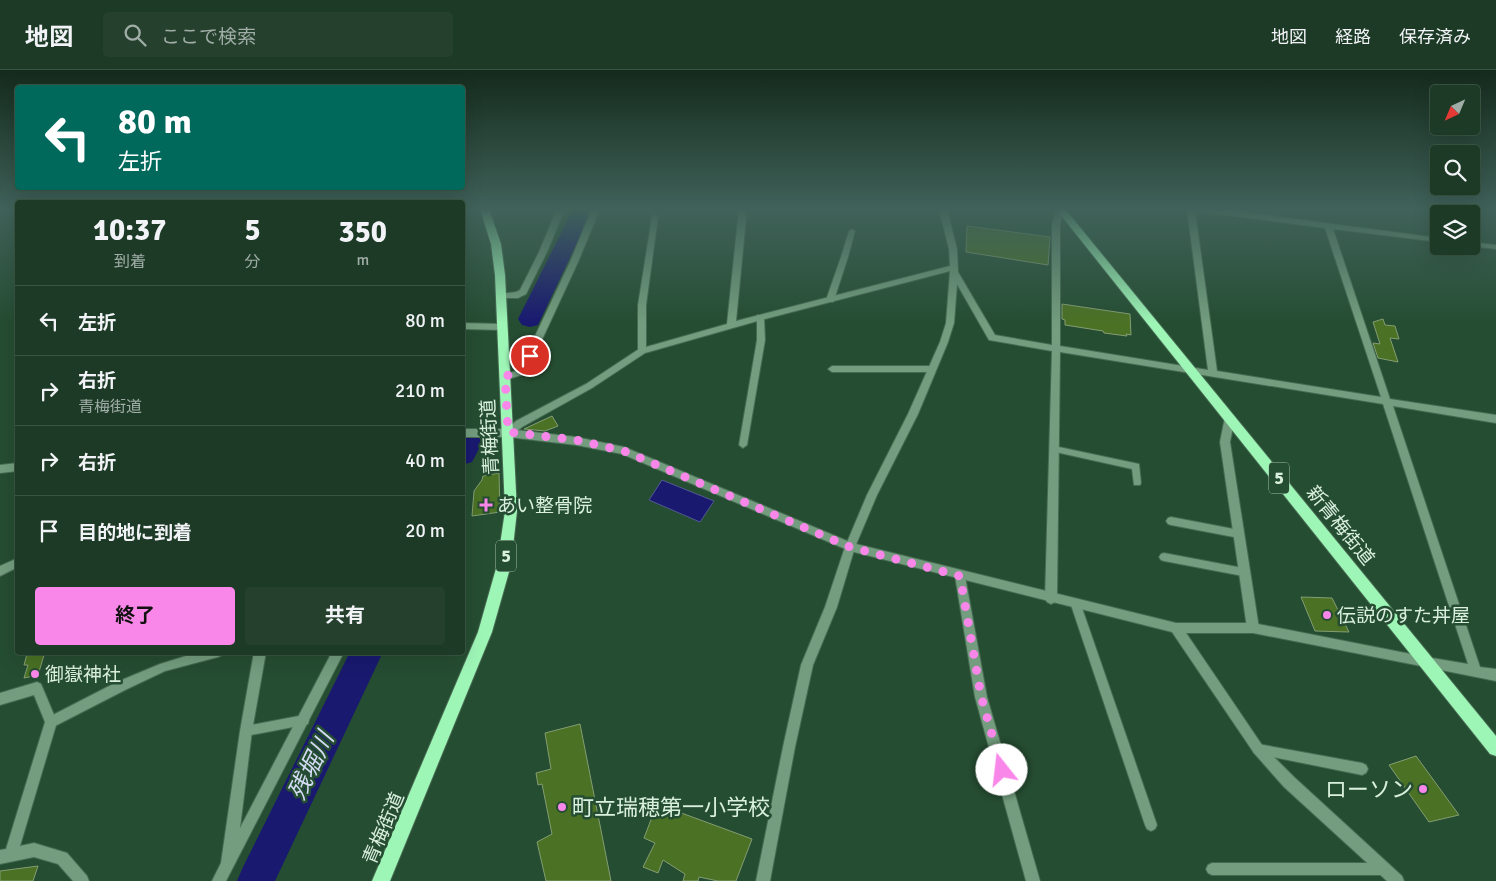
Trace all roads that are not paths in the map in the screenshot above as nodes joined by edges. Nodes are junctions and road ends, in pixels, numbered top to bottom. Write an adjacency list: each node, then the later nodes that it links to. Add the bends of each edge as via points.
1 (495, 247): 13 (main road, 青梅街道 / 5)
2 (545, 247): 13 (street, via 523,292)
3 (580, 247): 25 (street, via 522,372)
4 (651, 247): 20 (lane, via 642,305)
5 (739, 247): 16 (street)
6 (848, 247): 14 (lane)
7 (952, 247): 12 (street)
8 (1056, 247): 19 (street)
9 (1090, 247): 23 (main road, 新青梅街道 / 5)
10 (1196, 247): 24 (street)
11 (1336, 247): 26 (street)
12 (954, 269): 14 (street); 19 (street, via 992,338); 22 (street, via 950,323)
13 (501, 296): 18 (main road, 青梅街道 / 5)
14 (830, 300): 15 (street)
15 (760, 317): 16 (street); 31 (lane, via 761,340)
16 (731, 325): 20 (street)
17 (465, 326): 18 (street)
18 (502, 326): 25 (main road, 青梅街道 / 5)
19 (1056, 348): 23 (street); 32 (street)
20 (642, 351): 29 (street, via 589,386)
21 (832, 369): 22 (lane)
22 (932, 369): 38 (street)
23 (1191, 369): 24 (street); 27 (main road, 新青梅街道 / 5)
24 (1213, 373): 26 (street)
25 (505, 376): 29 (main road, 青梅街道 / 5)
26 (1387, 402): 28 (street); 52 (street)
27 (1230, 417): 37 (street, via 1225,442); 51 (main road, 新青梅街道 / 5)
28 (1496, 419)
29 (508, 432): 30 (street); 38 (street, via 593,444 638,456); 68 (main road, 青梅街道 / 5, via 510,525 497,594 477,654)
30 (465, 433)
31 (743, 445)
32 (1054, 450): 35 (lane, via 1136,466); 44 (street)
33 (15, 467): 34 (street)
34 (0, 469)
35 (1136, 483)
36 (1171, 521): 37 (lane)
37 (1238, 534): 42 (street)
38 (850, 547): 43 (street); 69 (street, via 807,666)
39 (1164, 557): 42 (lane)
40 (15, 564): 41 (street)
41 (0, 571)
42 (1243, 572): 47 (street)
43 (960, 576): 44 (street); 70 (street, via 981,696)
44 (1051, 598): 45 (street)
45 (1076, 605): 46 (street); 61 (lane)
46 (1176, 628): 47 (street); 59 (street)
47 (1253, 628): 51 (street)
48 (207, 655): 56 (lane, via 164,667)
49 (259, 655): 57 (street)
50 (336, 655): 55 (street)
51 (1426, 662): 52 (street); 58 (main road, 新青梅街道 / 5)
52 (1476, 671): 53 (street)
53 (1496, 675)
54 (0, 699): 56 (street, via 37,688)
55 (304, 720): 57 (lane); 63 (street)
56 (51, 722): 62 (street)
57 (246, 732): 63 (street)
58 (1496, 748)
59 (1258, 749): 60 (lane); 65 (street, via 1289,782)
60 (1362, 769)
61 (1151, 825)
62 (6, 855): 66 (street, via 34,850 62,858)
63 (228, 864): 67 (street)
64 (1212, 869): 65 (lane)
65 (1385, 869): 71 (street)
66 (82, 881)
67 (219, 881)
68 (381, 881)
69 (763, 881)
70 (1033, 881)
71 (1397, 881)

